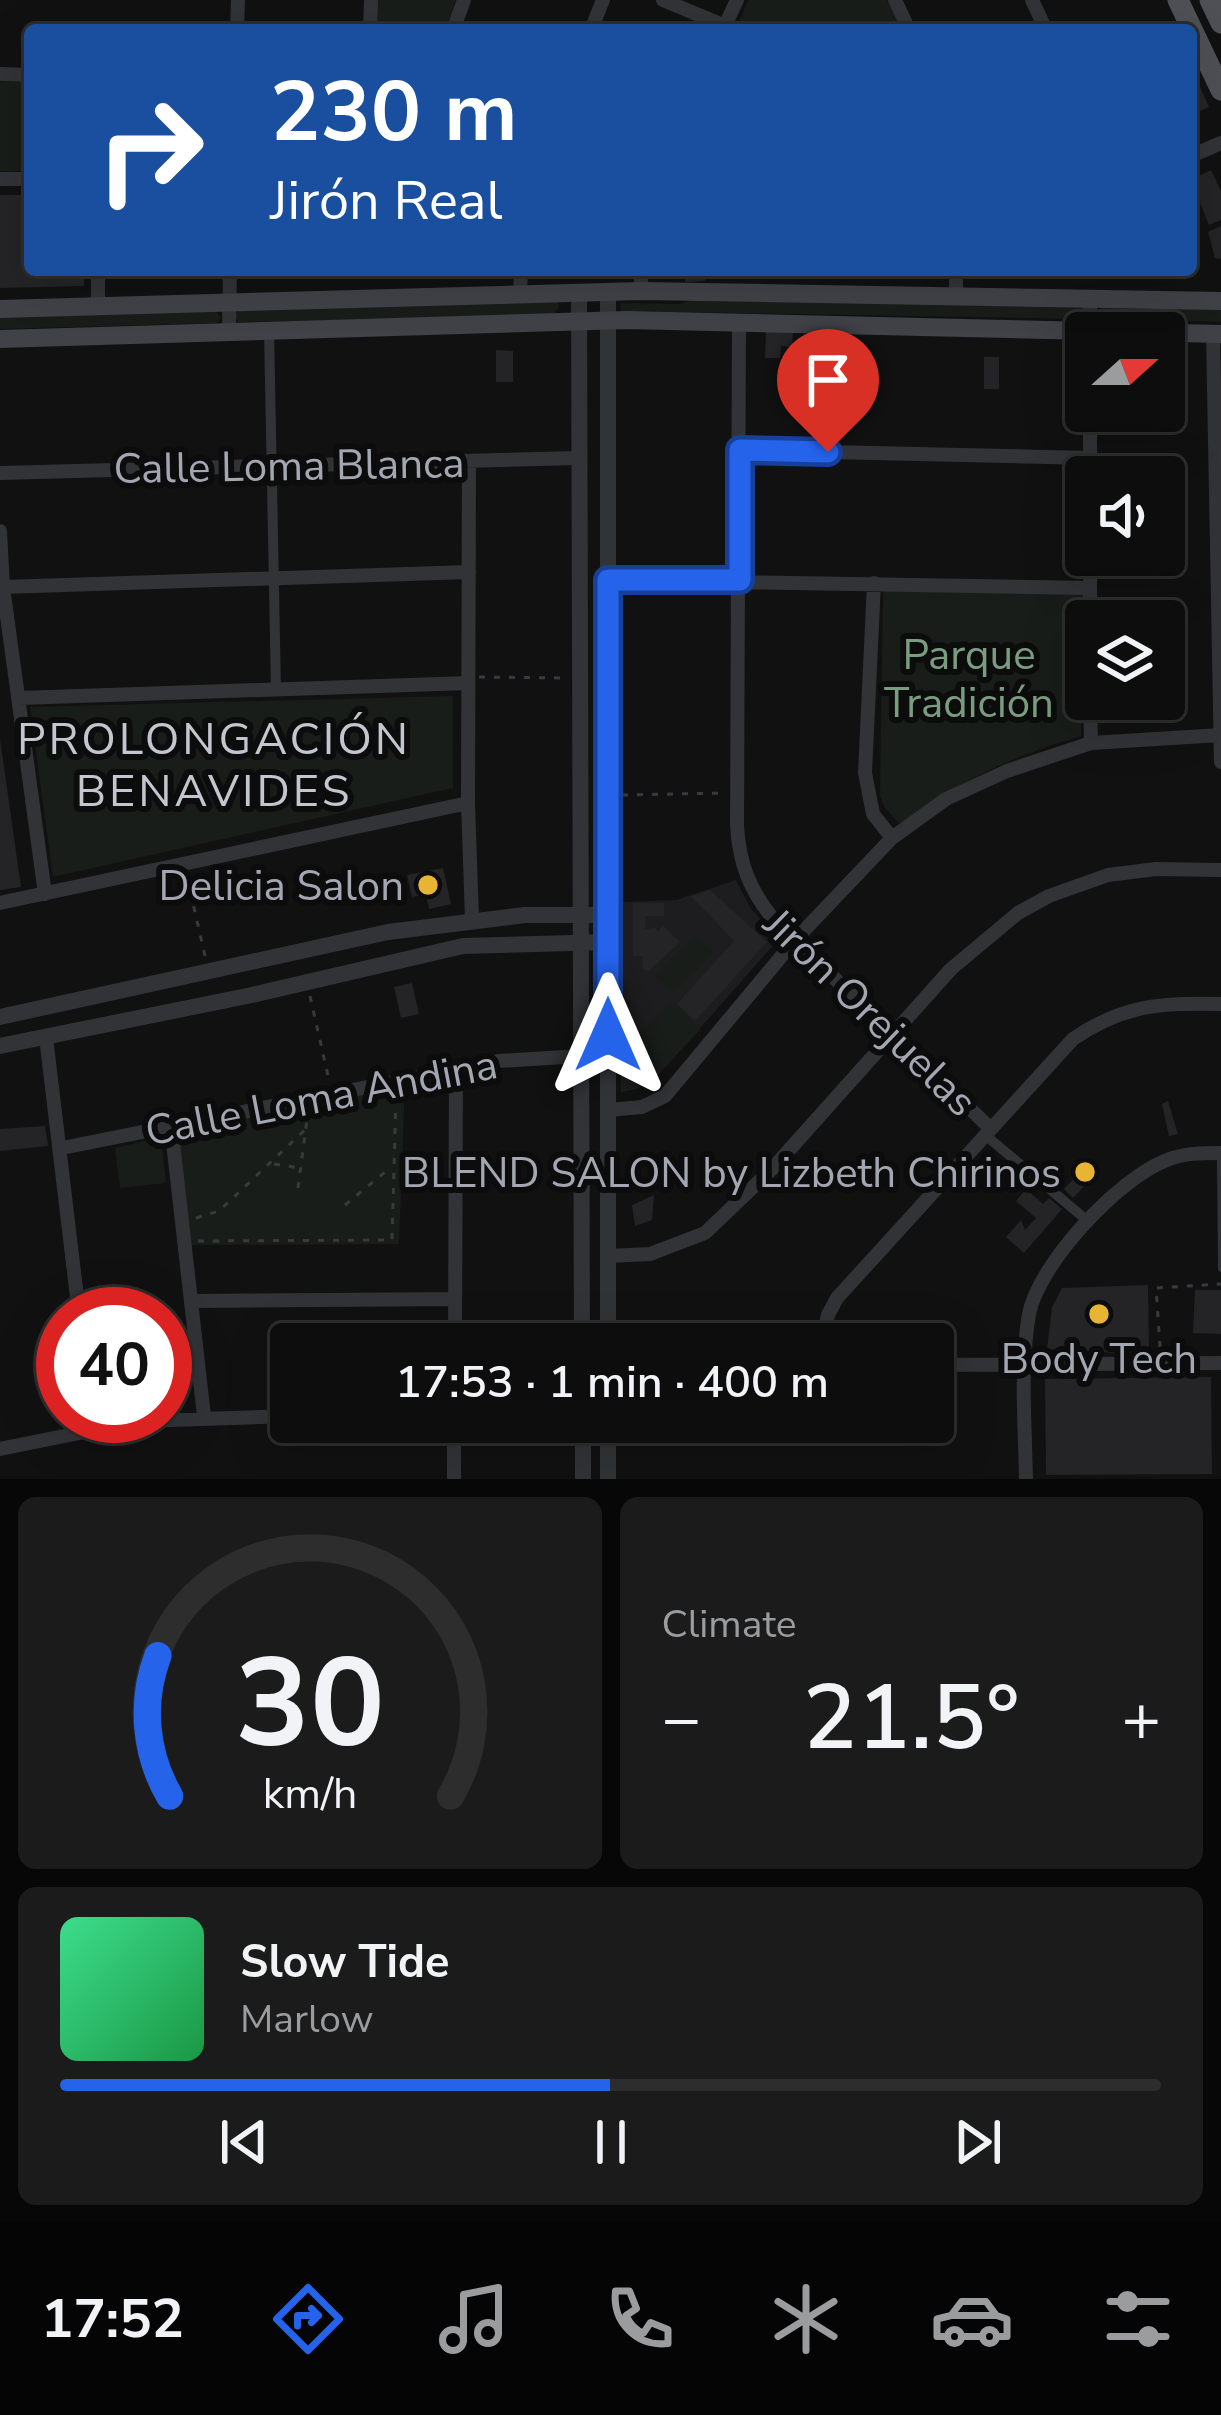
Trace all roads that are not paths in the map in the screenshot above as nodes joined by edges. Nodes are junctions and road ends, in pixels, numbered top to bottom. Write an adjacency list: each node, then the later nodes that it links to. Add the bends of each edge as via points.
1 (663, 0): 4 (street)
2 (1210, 0): 3 (main road)
3 (1221, 23)
4 (715, 24)
5 (1197, 40): 6 (main road)
6 (1221, 90)
7 (98, 276): 19 (street)
8 (230, 276): 18 (street)
9 (521, 276): 14 (street)
10 (956, 276): 15 (street)
11 (641, 280): 12 (main road); 15 (main road)
12 (608, 292): 13 (main road); 22 (street)
13 (579, 293): 14 (main road); 23 (street)
14 (520, 294): 18 (main road)
15 (956, 294): 16 (main road)
16 (1090, 298): 17 (main road); 21 (street)
17 (1221, 301)
18 (229, 302): 19 (main road); 26 (street)
19 (98, 305): 20 (main road)
20 (0, 309)
21 (1090, 312)
22 (609, 320): 23 (main road); 24 (main road); 40 (street)
23 (579, 321): 25 (main road); 33 (street)
24 (739, 321): 27 (main road); 31 (street, Jirón Orejuelas)
25 (269, 330): 26 (main road); 35 (street)
26 (229, 331): 30 (main road)
27 (1065, 331)
28 (1185, 333): 29 (main road)
29 (1217, 334): 52 (street)
30 (0, 339)
31 (740, 450): 32 (street); 41 (street, Jirón Orejuelas)
32 (1065, 457)
33 (578, 458): 34 (street, Calle Loma Blanca); 60 (street)
34 (469, 460): 35 (street, Calle Loma Blanca); 38 (street)
35 (271, 466): 36 (street, Calle Loma Blanca); 42 (street)
36 (0, 473)
37 (0, 531): 44 (street)
38 (469, 572): 42 (street); 48 (street)
39 (1090, 576): 45 (street)
40 (608, 580): 41 (street); 61 (street)
41 (740, 580): 43 (street); 63 (street, Jirón Orejuelas, via 742,869)
42 (274, 581): 44 (street); 49 (street)
43 (874, 584): 45 (street); 56 (street, via 865,773 873,814)
44 (3, 587): 47 (street)
45 (1090, 588): 46 (street)
46 (1090, 600)
47 (3, 618): 50 (street)
48 (468, 680): 49 (street); 55 (street)
49 (276, 690): 50 (street)
50 (19, 698): 58 (street)
51 (1090, 720): 53 (street)
52 (1220, 735): 53 (street); 54 (street)
53 (1091, 743): 56 (street, via 961,791)
54 (1221, 762)
55 (468, 803): 58 (street); 62 (street)
56 (892, 838): 63 (street)
57 (1221, 870): 68 (street, via 1133,871 1049,896 983,938)
58 (45, 893): 59 (street)
59 (0, 902)
60 (580, 914): 61 (street); 62 (street); 64 (street)
61 (608, 915): 65 (street)
62 (472, 920): 67 (street)
63 (795, 940): 68 (street, Jirón Orejuelas); 73 (street, via 665,1096)
64 (580, 941): 65 (street); 69 (street, via 463,946); 71 (street)
65 (608, 942): 73 (street)
66 (1221, 1004): 75 (street, via 1113,1014 1073,1039)
67 (0, 1017)
68 (893, 1035): 75 (street, Jirón Orejuelas); 79 (street, via 705,1233 650,1254)
69 (46, 1037): 70 (street); 76 (street)
70 (0, 1046)
71 (581, 1056): 72 (street, Calle Loma Andina); 87 (street)
72 (456, 1069): 74 (street, Calle Loma Andina); 83 (street)
73 (608, 1110): 79 (street)
74 (171, 1125): 76 (street, Calle Loma Andina); 82 (street)
75 (987, 1131): 78 (street); 89 (street, via 837,1298)
76 (62, 1148): 81 (street)
77 (1220, 1153): 78 (street, via 1168,1159 1145,1171); 80 (lane)
78 (1089, 1222): 92 (street, via 1036,1287)
79 (609, 1256): 88 (street)
80 (1221, 1269)
81 (76, 1287)
82 (189, 1287)
83 (455, 1298): 84 (street); 86 (street)
84 (192, 1301)
85 (192, 1310): 93 (street)
86 (455, 1323)
87 (582, 1323)
88 (608, 1323)
89 (826, 1323)
90 (1221, 1363): 92 (street)
91 (954, 1365): 92 (street)
92 (1025, 1365): 104 (street)
93 (204, 1416): 94 (street); 95 (street)
94 (270, 1416)
95 (192, 1417)
96 (36, 1439): 100 (street)
97 (454, 1443): 101 (street)
98 (583, 1443): 102 (street)
99 (608, 1443): 103 (street)
100 (0, 1449)
101 (454, 1479)
102 (583, 1479)
103 (608, 1479)
104 (1025, 1479)

